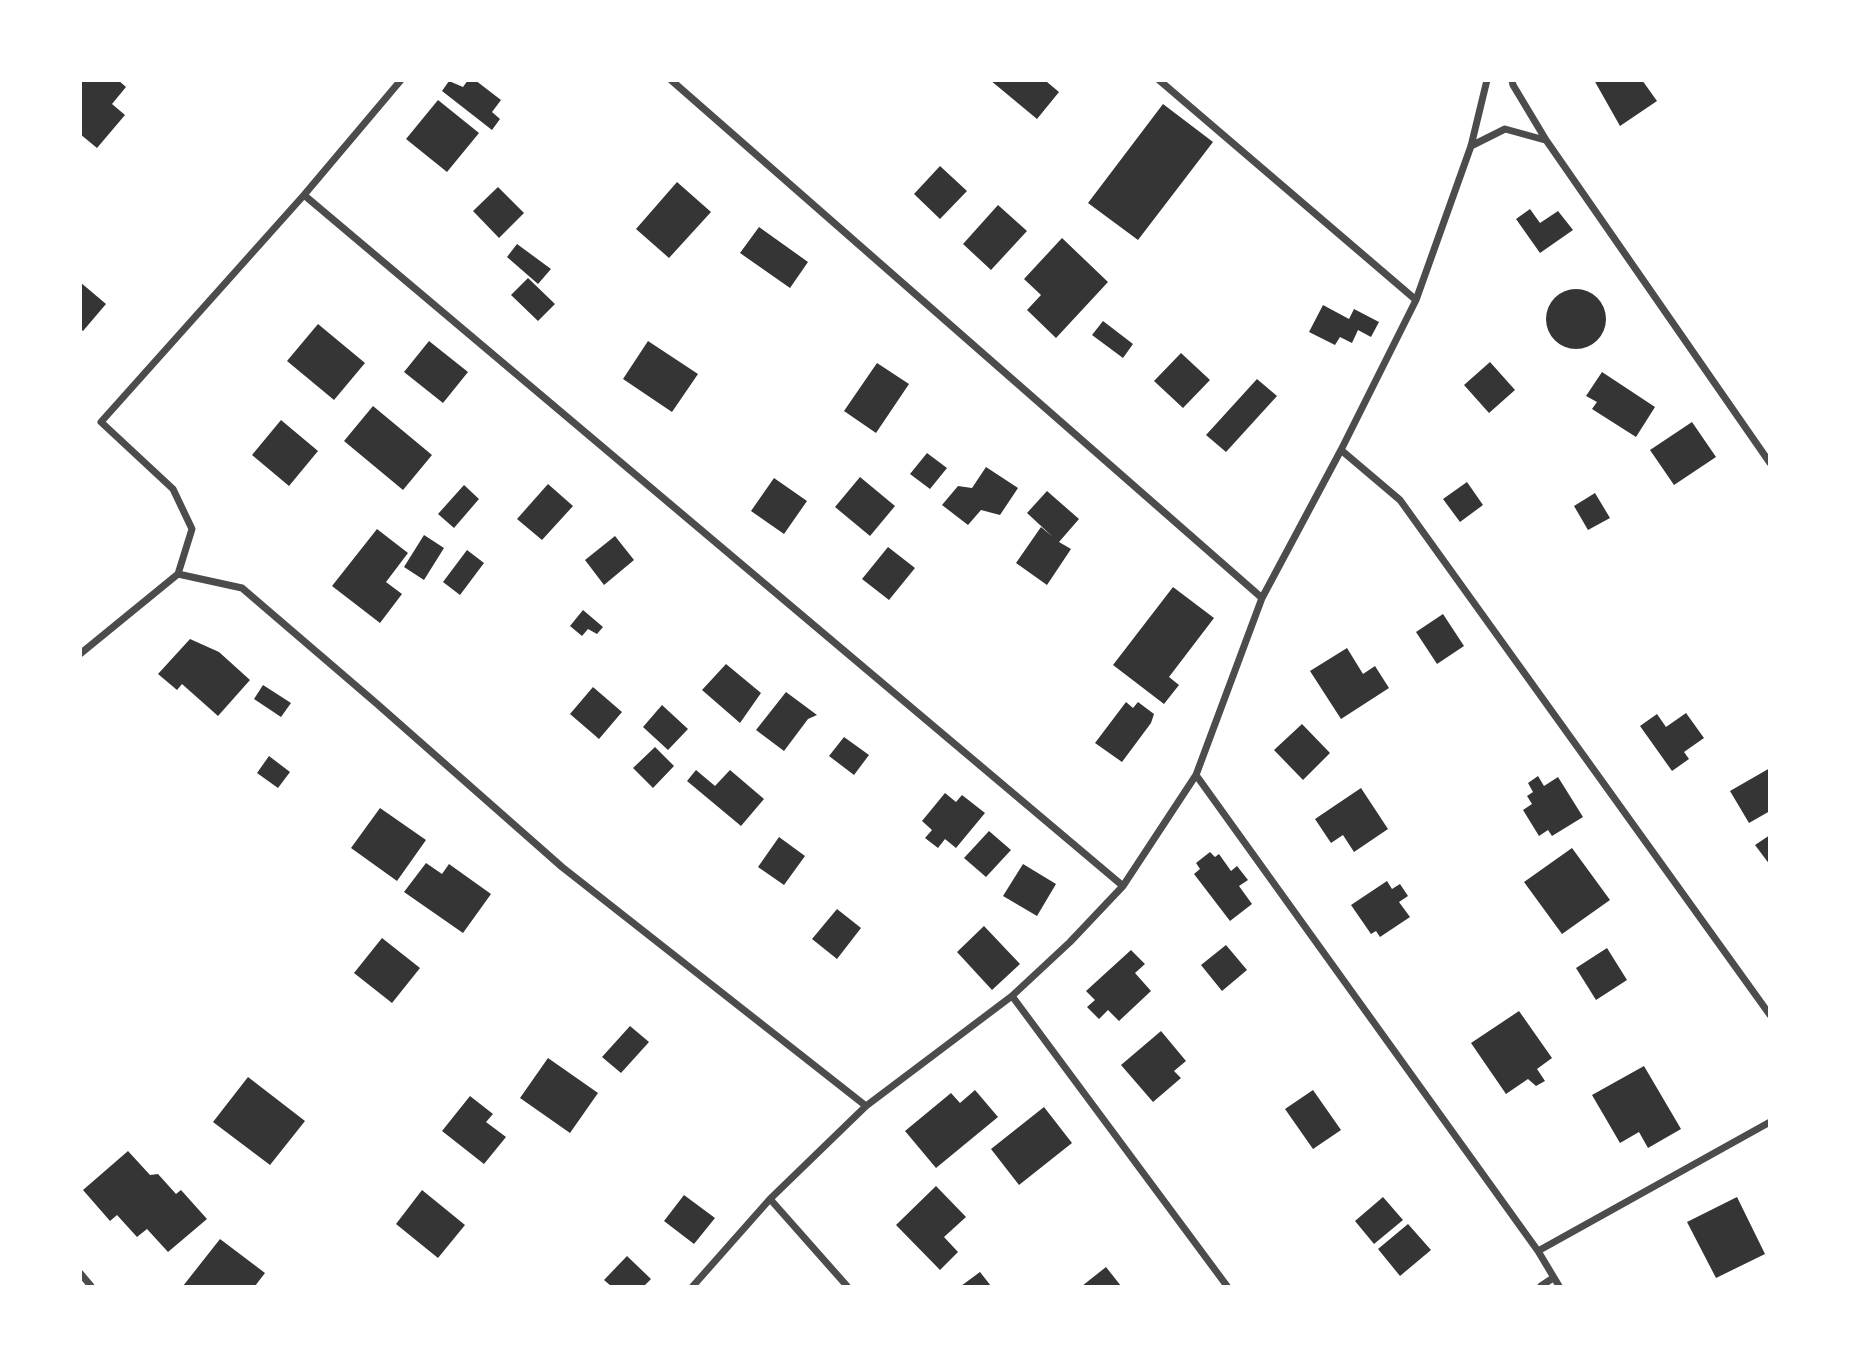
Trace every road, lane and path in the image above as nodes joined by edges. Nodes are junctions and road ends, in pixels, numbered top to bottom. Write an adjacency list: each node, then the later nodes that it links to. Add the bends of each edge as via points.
1 (401, 80): 8 (street)
2 (671, 80): 13 (street)
3 (1159, 80): 9 (street)
4 (1487, 80): 7 (street)
5 (1512, 80): 6 (street)
6 (1546, 140): 7 (street, via 1505,129); 11 (street)
7 (1471, 146): 9 (street)
8 (304, 195): 12 (street, via 101,422 173,489 192,529); 16 (street)
9 (1416, 300): 10 (street)
10 (1341, 450): 13 (street); 18 (street, via 1400,500)
11 (1769, 463)
12 (178, 574): 14 (street); 19 (street, via 242,588 562,867)
13 (1262, 598): 15 (street)
14 (80, 654)
15 (1196, 775): 16 (street); 22 (street)
16 (1123, 887): 17 (street)
17 (1012, 996): 19 (street); 28 (street)
18 (1769, 1014)
19 (866, 1106): 21 (street)
20 (1769, 1122): 22 (street)
21 (770, 1199): 26 (street); 27 (street)
22 (1538, 1251): 24 (street)
23 (80, 1273): 25 (street)
24 (1553, 1278): 29 (street); 30 (street)
25 (91, 1286)
26 (693, 1286)
27 (847, 1286)
28 (1227, 1286)
29 (1541, 1286)
30 (1559, 1286)

